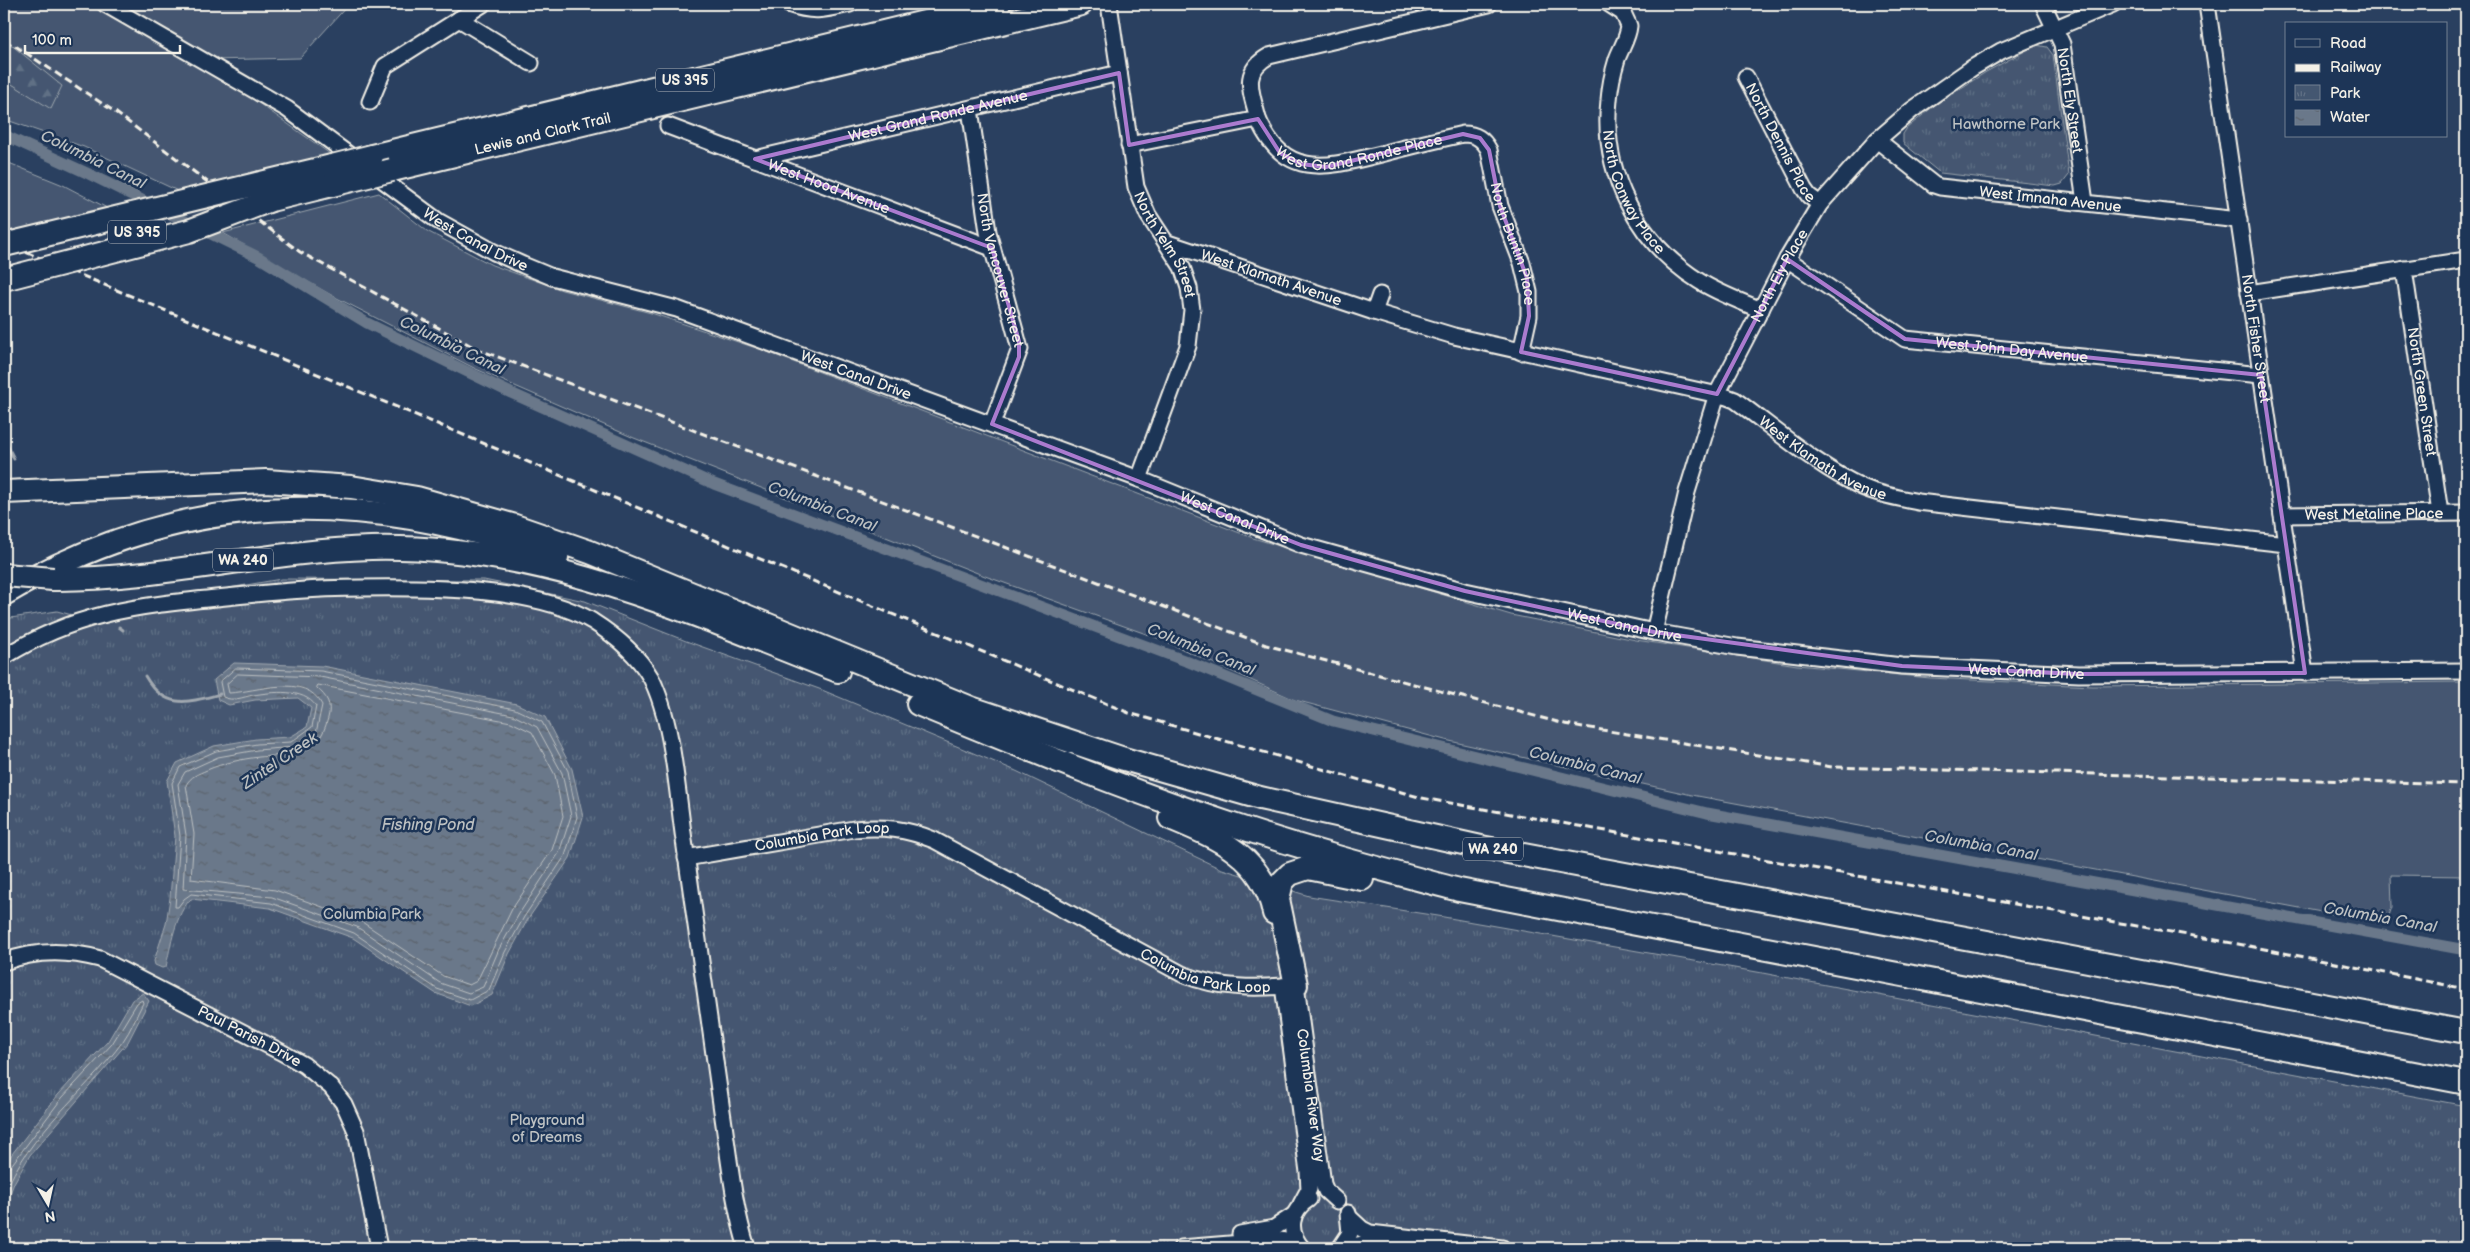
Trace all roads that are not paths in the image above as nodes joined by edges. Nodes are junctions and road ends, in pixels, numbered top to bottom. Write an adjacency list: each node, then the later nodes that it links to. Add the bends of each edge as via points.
1 (105, 4): 46 (street, West Canal Drive, via 287,109 438,221 494,252 552,277 677,309)
2 (483, 4): 13 (street)
3 (788, 4): 4 (street, via 819,11)
4 (850, 4)
5 (1000, 4): 26 (highway, Lewis and Clark Trail / US 395, bridge, via 372,156)
6 (1081, 4): 26 (highway, Lewis and Clark Trail / US 395, bridge, via 392,170)
7 (1109, 4): 16 (street, North Yelm Street)
8 (1489, 4): 20 (street, via 1261,60 1250,74)
9 (1609, 4): 41 (street, North Conway Place, via 1627,18 1629,32 1612,79 1607,120 1611,158 1626,200 1648,236 1680,268 1714,290)
10 (2043, 4): 14 (street, North Ely Street)
11 (2113, 4): 14 (street)
12 (2207, 4): 30 (street, North Fisher Street)
13 (459, 19): 15 (street); 18 (street, via 386,66)
14 (2055, 27): 23 (street, North Ely Place, via 1972,68 1912,110); 28 (street, North Ely Street, via 2062,44)
15 (531, 63)
16 (1119, 73): 19 (street, West Grand Ronde Avenue); 24 (street, North Yelm Street)
17 (1746, 77): 29 (street, North Dennis Place, via 1804,189)
18 (370, 102)
19 (970, 109): 25 (street, West Grand Ronde Avenue); 33 (street, North Vancouver Street)
20 (1258, 120): 22 (street, West Grand Ronde Place, via 1280,153 1290,160 1312,166 1338,164 1463,134); 24 (street)
21 (668, 126): 25 (street, West Hood Avenue)
22 (1480, 138): 43 (street, North Buntin Place, via 1489,150 1500,206 1527,278 1529,316)
23 (1877, 140): 28 (street, West Imnaha Avenue, via 1940,187); 29 (street, North Ely Place)
24 (1129, 144): 31 (street, North Yelm Street, via 1141,199)
25 (755, 159): 33 (street, West Hood Avenue)
26 (332, 175): 27 (highway, Lewis and Clark Trail / US 395)
27 (266, 191): 32 (highway, Lewis and Clark Trail / US 395, bridge); 36 (highway, Lewis and Clark Trail / US 395, bridge); 38 (highway, bridge, via 189,231)
28 (2086, 202): 30 (street, West Imnaha Avenue)
29 (1820, 204): 34 (street, North Ely Place)
30 (2239, 220): 39 (street, North Fisher Street)
31 (1168, 244): 42 (street, West Klamath Avenue); 47 (street, North Yelm Street, via 1180,262 1189,288 1192,322 1178,374)
32 (4, 245)
33 (992, 248): 46 (street, North Vancouver Street, via 1020,349)
34 (1787, 259): 41 (street, North Ely Place); 44 (street, West John Day Avenue, via 1905,339)
35 (2466, 260): 37 (street)
36 (4, 264)
37 (2404, 269): 39 (street); 51 (street, North Green Street)
38 (4, 279)
39 (2249, 293): 44 (street, North Fisher Street)
40 (1380, 295): 42 (street)
41 (1761, 310): 45 (street, North Ely Place)
42 (1374, 312): 43 (street, West Klamath Avenue)
43 (1521, 352): 45 (street, West Klamath Avenue)
44 (2262, 375): 53 (street, North Fisher Street)
45 (1717, 394): 55 (street, West Klamath Avenue, via 1735,400 1841,476 1890,497); 59 (street, North Ely Place, via 1687,492)
46 (992, 424): 47 (street, West Canal Drive)
47 (1139, 479): 59 (street, West Canal Drive, via 1301,545 1465,591)
48 (4, 484): 49 (highway)
49 (124, 486): 50 (highway, WA 240); 54 (highway, WA 240, via 266,481 351,487 431,502)
50 (4, 492)
51 (2440, 513): 52 (street, West Metaline Place); 53 (street, West Metaline Place)
52 (2466, 513)
53 (2282, 515): 55 (street, North Fisher Street)
54 (556, 540): 56 (highway, via 450,512 389,500 326,494 259,496 185,507 122,523 54,549); 68 (highway, WA 240, via 971,708 1124,759 1260,798 1490,849)
55 (2286, 544): 62 (street, North Fisher Street)
56 (4, 575): 58 (highway, WA 240, bridge, via 53,579 142,574 336,550 411,549 472,554 539,565)
57 (4, 594): 58 (highway, via 86,551 154,529 234,512 319,508 380,512 476,531 595,571)
58 (669, 604): 63 (highway, WA 240)
59 (1654, 632): 62 (street, West Canal Drive, via 1737,647 1902,666 2079,674)
60 (4, 657): 64 (street, via 47,633 98,614 244,595 321,589 401,588 497,594 556,606 603,629 636,658 650,676 667,730)
61 (2466, 671): 62 (street, West Canal Drive)
62 (2305, 673)
63 (1000, 738): 65 (highway, WA 240, via 1234,826 1345,859 1459,890); 67 (highway, via 1095,786 1199,830 1227,844 1243,857 1262,880 1270,899)
64 (686, 858): 67 (street, Columbia Park Loop, via 854,829 899,829 934,840 1182,974 1223,987); 73 (street)
65 (1752, 946): 67 (highway, via 1620,932 1308,868 1290,874 1278,893); 69 (highway, WA 240)
66 (4, 962): 75 (street, Paul Parish Drive, via 29,954 66,952 100,959 304,1064 331,1087 344,1104 356,1131)
67 (1290, 986): 70 (street, Columbia River Way, via 1323,1184); 71 (street, Columbia River Way, via 1309,1184)
68 (2466, 1032)
69 (2466, 1083)
70 (1337, 1201): 71 (street, via 1319,1197); 72 (street, Columbia River Way)
71 (1298, 1210): 78 (street, via 1274,1228); 79 (street, via 1292,1233)
72 (1349, 1217): 74 (street, via 1370,1233); 80 (street, via 1350,1233)
73 (741, 1230): 76 (street); 77 (street)
74 (1450, 1243): 80 (street, via 1367,1243); 81 (street)
75 (379, 1248)
76 (741, 1248)
77 (747, 1248)
78 (1184, 1248): 79 (street, via 1279,1240)
79 (1302, 1248)
80 (1342, 1248)
81 (1502, 1248)

